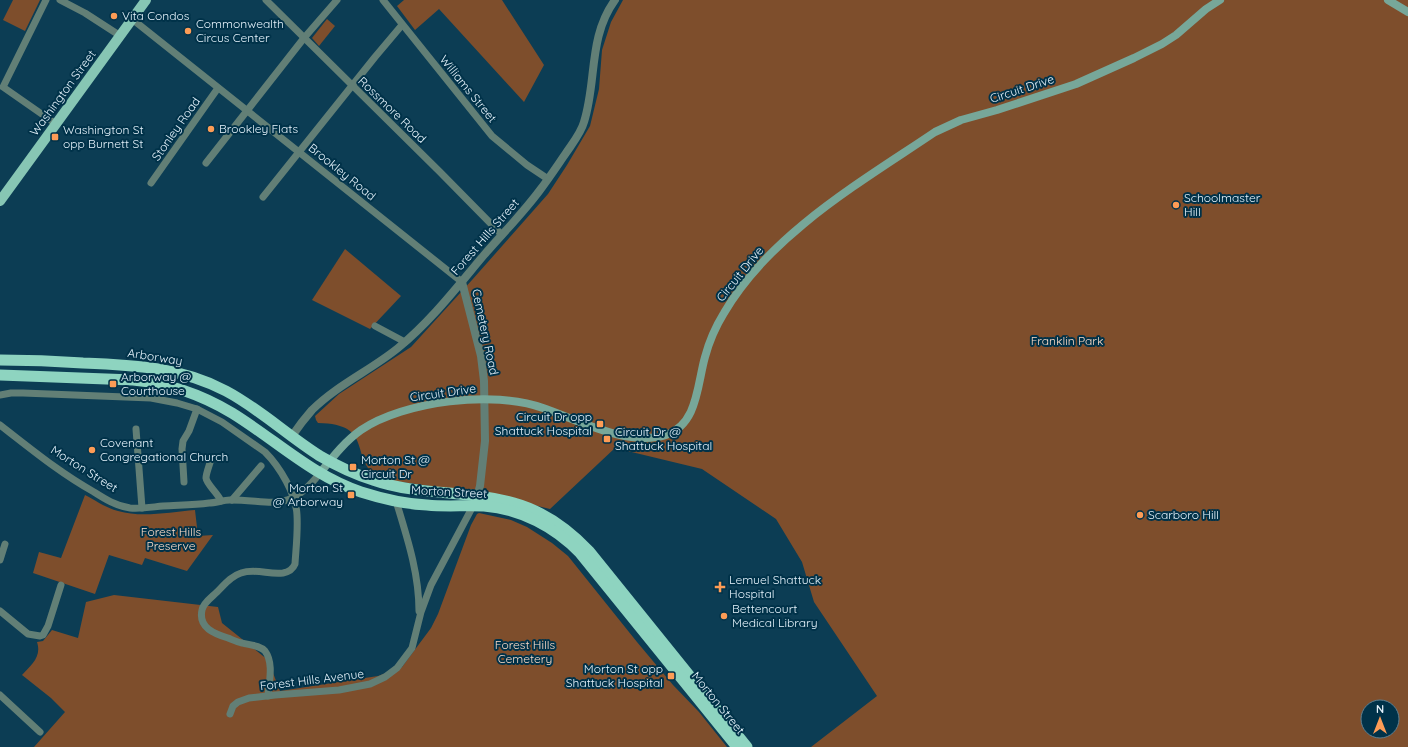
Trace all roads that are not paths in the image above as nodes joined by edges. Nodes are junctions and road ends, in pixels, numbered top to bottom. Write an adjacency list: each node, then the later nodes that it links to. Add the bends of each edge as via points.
1 (46, 0): 18 (street, via 3,87)
2 (60, 0): 13 (street)
3 (146, 0): 11 (main road, Washington Street)
4 (266, 0): 14 (street, Rossmore Road)
5 (337, 0): 14 (street)
6 (383, 0): 12 (street, Williams Street)
7 (614, 0): 21 (street, Forest Hills Street, via 601,23 597,38 584,124)
8 (1220, 0): 39 (main road, Circuit Drive, via 1206,8 1176,35 1134,58 1076,84 960,120 935,132 842,194 771,253 729,305 708,348 691,413 674,431 650,438 627,436 534,405 501,400 469,400 419,407 376,422 351,438)
9 (1388, 0): 10 (main road)
10 (1408, 12)
11 (132, 19): 13 (main road, Washington Street); 16 (street, Brookley Road)
12 (402, 25): 15 (street); 21 (street, Williams Street, via 492,136 527,166)
13 (119, 35): 18 (main road, Washington Street)
14 (304, 38): 15 (street, Rossmore Road); 17 (street)
15 (352, 86): 19 (street); 25 (street, Rossmore Road)
16 (218, 88): 17 (street, Brookley Road); 22 (street, Stonley Road)
17 (247, 110): 19 (street, Brookley Road); 20 (street)
18 (56, 124): 24 (main road, Washington Street)
19 (299, 152): 23 (street); 26 (street, Brookley Road)
20 (206, 163)
21 (548, 179): 25 (street, Forest Hills Street)
22 (151, 183)
23 (263, 197)
24 (0, 201)
25 (502, 235): 26 (street, Forest Hills Street)
26 (462, 282): 28 (street, Forest Hills Street); 47 (street, Cemetery Road, via 484,378 485,441 481,484)
27 (375, 326): 28 (street)
28 (405, 342): 37 (street, Forest Hills Street, via 318,405)
29 (0, 360): 30 (highway, Arborway)
30 (62, 362): 32 (highway, via 59,371); 37 (highway, Arborway, via 142,366 195,377 234,396)
31 (0, 375): 32 (highway)
32 (50, 377): 41 (highway, via 140,381 187,392 234,414)
33 (0, 395): 34 (street, via 23,393 150,398 177,402)
34 (197, 409): 42 (street, via 183,441); 43 (street, via 230,427 265,452 282,473)
35 (0, 425): 48 (street, Morton Street, via 79,484 119,506)
36 (136, 429): 48 (street)
37 (292, 436): 39 (highway, Arborway)
38 (211, 458): 45 (street, via 206,476)
39 (329, 462): 41 (main road, Circuit Drive); 47 (highway, Morton Street, via 394,486)
40 (261, 466): 44 (street)
41 (320, 473): 43 (street, Morton Street); 46 (highway, Morton Street, via 360,491)
42 (184, 482)
43 (293, 498): 44 (street, Morton Street, via 278,503); 55 (street, via 298,516 293,568 283,573 256,570 235,575 206,603 202,611 206,629 264,650 270,666)
44 (232, 500): 45 (street, Morton Street)
45 (221, 501): 48 (street, Morton Street)
46 (396, 501): 47 (highway, Morton Street, via 428,505); 53 (street, Forest Hills Avenue, via 414,563 418,592)
47 (475, 501): 53 (street, Forest Hills Avenue, via 436,575); 58 (highway, Morton Street, via 523,515 548,527 571,544); 59 (highway, Morton Street, via 507,501 530,509 555,521 575,537)
48 (142, 508)
49 (5, 544): 50 (street)
50 (0, 560)
51 (61, 585): 52 (street, via 46,631 40,636 31,635 21,629)
52 (0, 611)
53 (418, 623): 55 (street, Forest Hills Avenue, via 412,648 397,668 385,677 370,684 339,690)
54 (0, 695): 57 (street)
55 (268, 696): 56 (street, Forest Hills Avenue, via 238,702 232,706)
56 (230, 714)
57 (40, 732)
58 (737, 747)
59 (747, 747)

